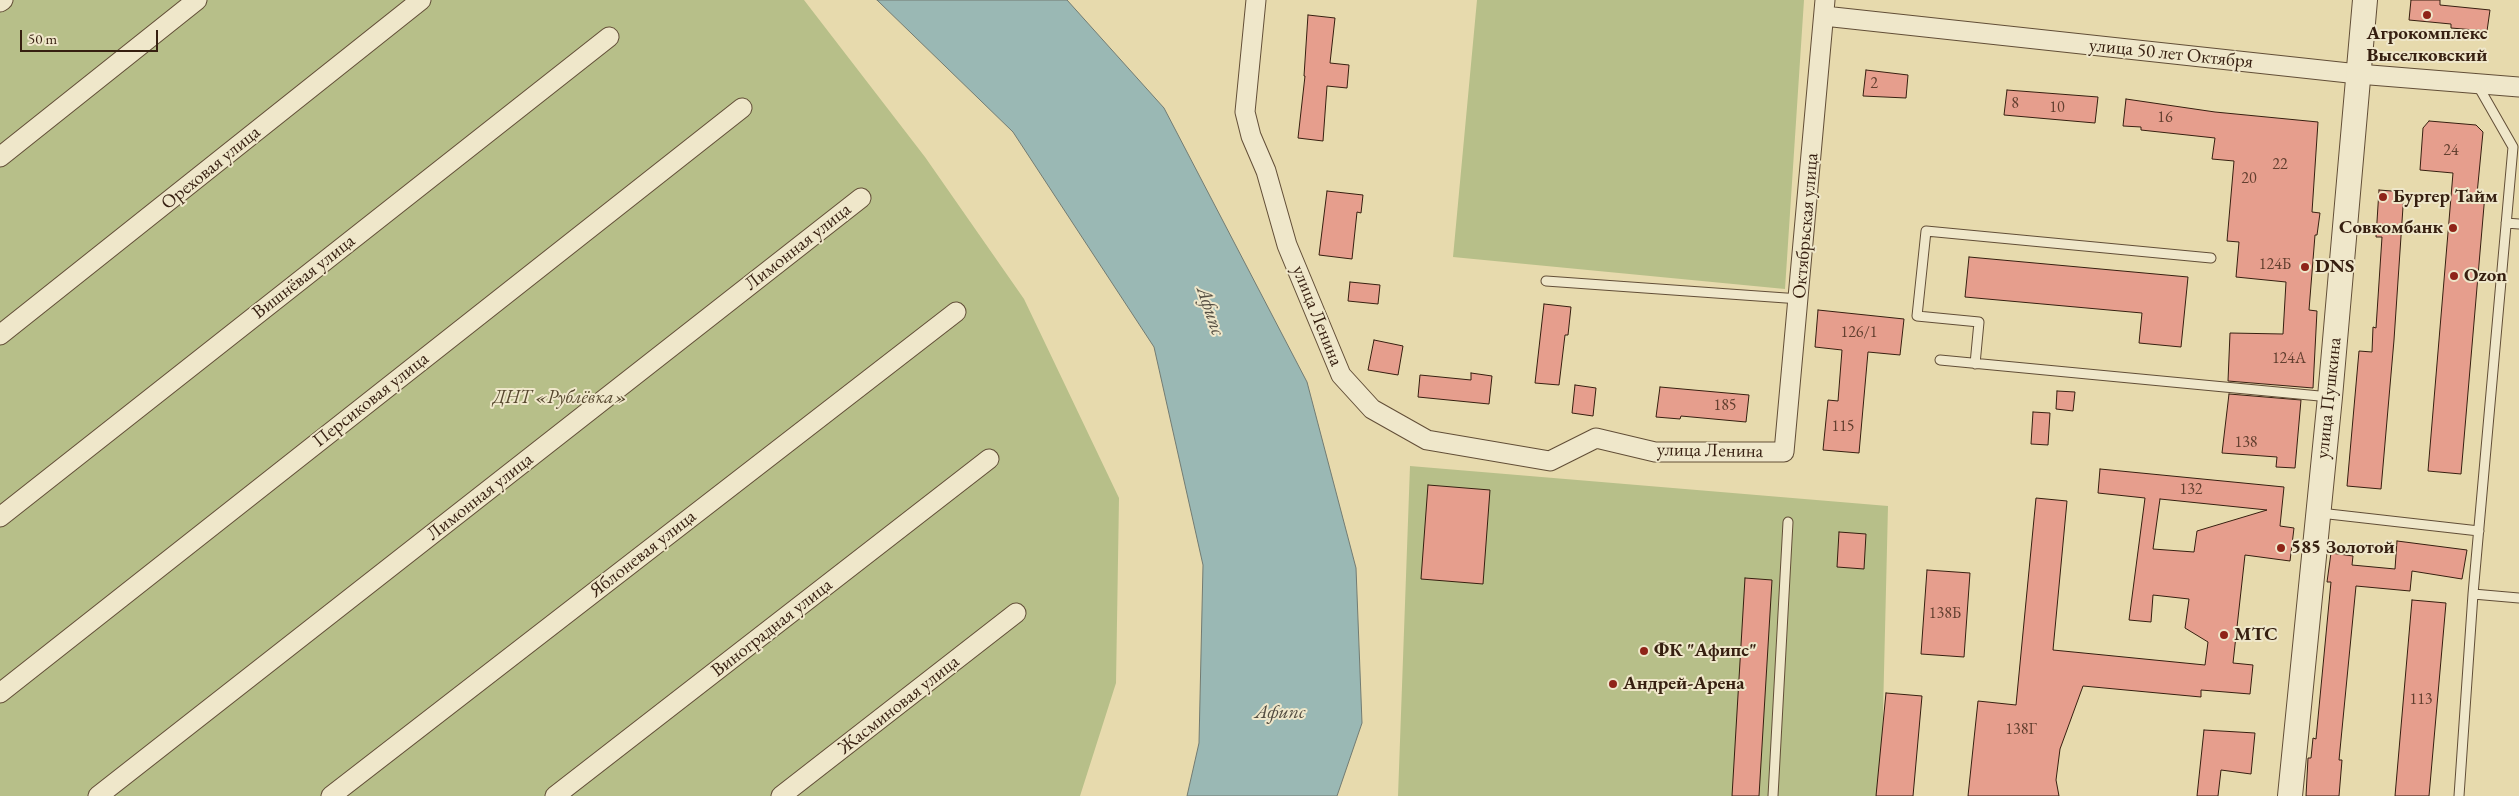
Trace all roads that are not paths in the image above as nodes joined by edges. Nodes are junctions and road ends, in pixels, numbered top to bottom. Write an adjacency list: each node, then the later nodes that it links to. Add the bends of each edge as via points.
1 (3, 0): 6 (street)
2 (197, 0): 13 (street)
3 (421, 0): 21 (street, Ореховая улица)
4 (1256, 0): 25 (street, улица Ленина, via 1245,112 1287,245 1341,375 1372,409 1427,440 1550,461 1596,438 1655,452)
5 (2365, 0): 9 (street, улица Пушкина)
6 (0, 2)
7 (1825, 8): 9 (street, улица 50 лет Октября); 19 (street, Октябрьская улица)
8 (609, 37): 28 (street, Вишнёвая улица)
9 (2358, 74): 10 (street, улица 50 лет Октября); 24 (street, улица Пушкина)
10 (2477, 83): 11 (street, улица 50 лет Октября); 15 (lane, via 2513,147)
11 (2519, 87)
12 (742, 108): 34 (street, Персиковая улица)
13 (0, 157)
14 (861, 198): 35 (street, Лимонная улица)
15 (2506, 223): 16 (lane); 30 (lane)
16 (2519, 224)
17 (2210, 258): 23 (lane, via 1926,232 1918,316 1979,322)
18 (1546, 281): 19 (lane)
19 (1800, 299): 25 (street, Октябрьская улица)
20 (956, 312): 36 (street, Яблоневая улица)
21 (0, 335)
22 (1940, 360): 23 (lane)
23 (1975, 364): 24 (lane)
24 (2330, 397): 27 (street, улица Пушкина)
25 (1784, 452)
26 (989, 459): 37 (street, Виноградная улица)
27 (2317, 513): 30 (lane); 40 (street, улица Пушкина)
28 (0, 517)
29 (1788, 522): 39 (lane)
30 (2479, 531): 31 (lane)
31 (2473, 594): 32 (lane); 41 (lane)
32 (2519, 598)
33 (1016, 614): 38 (street, Жасминовая улица)
34 (0, 693)
35 (98, 796)
36 (330, 796)
37 (555, 796)
38 (781, 796)
39 (1773, 796)
40 (2290, 796)
41 (2458, 796)

